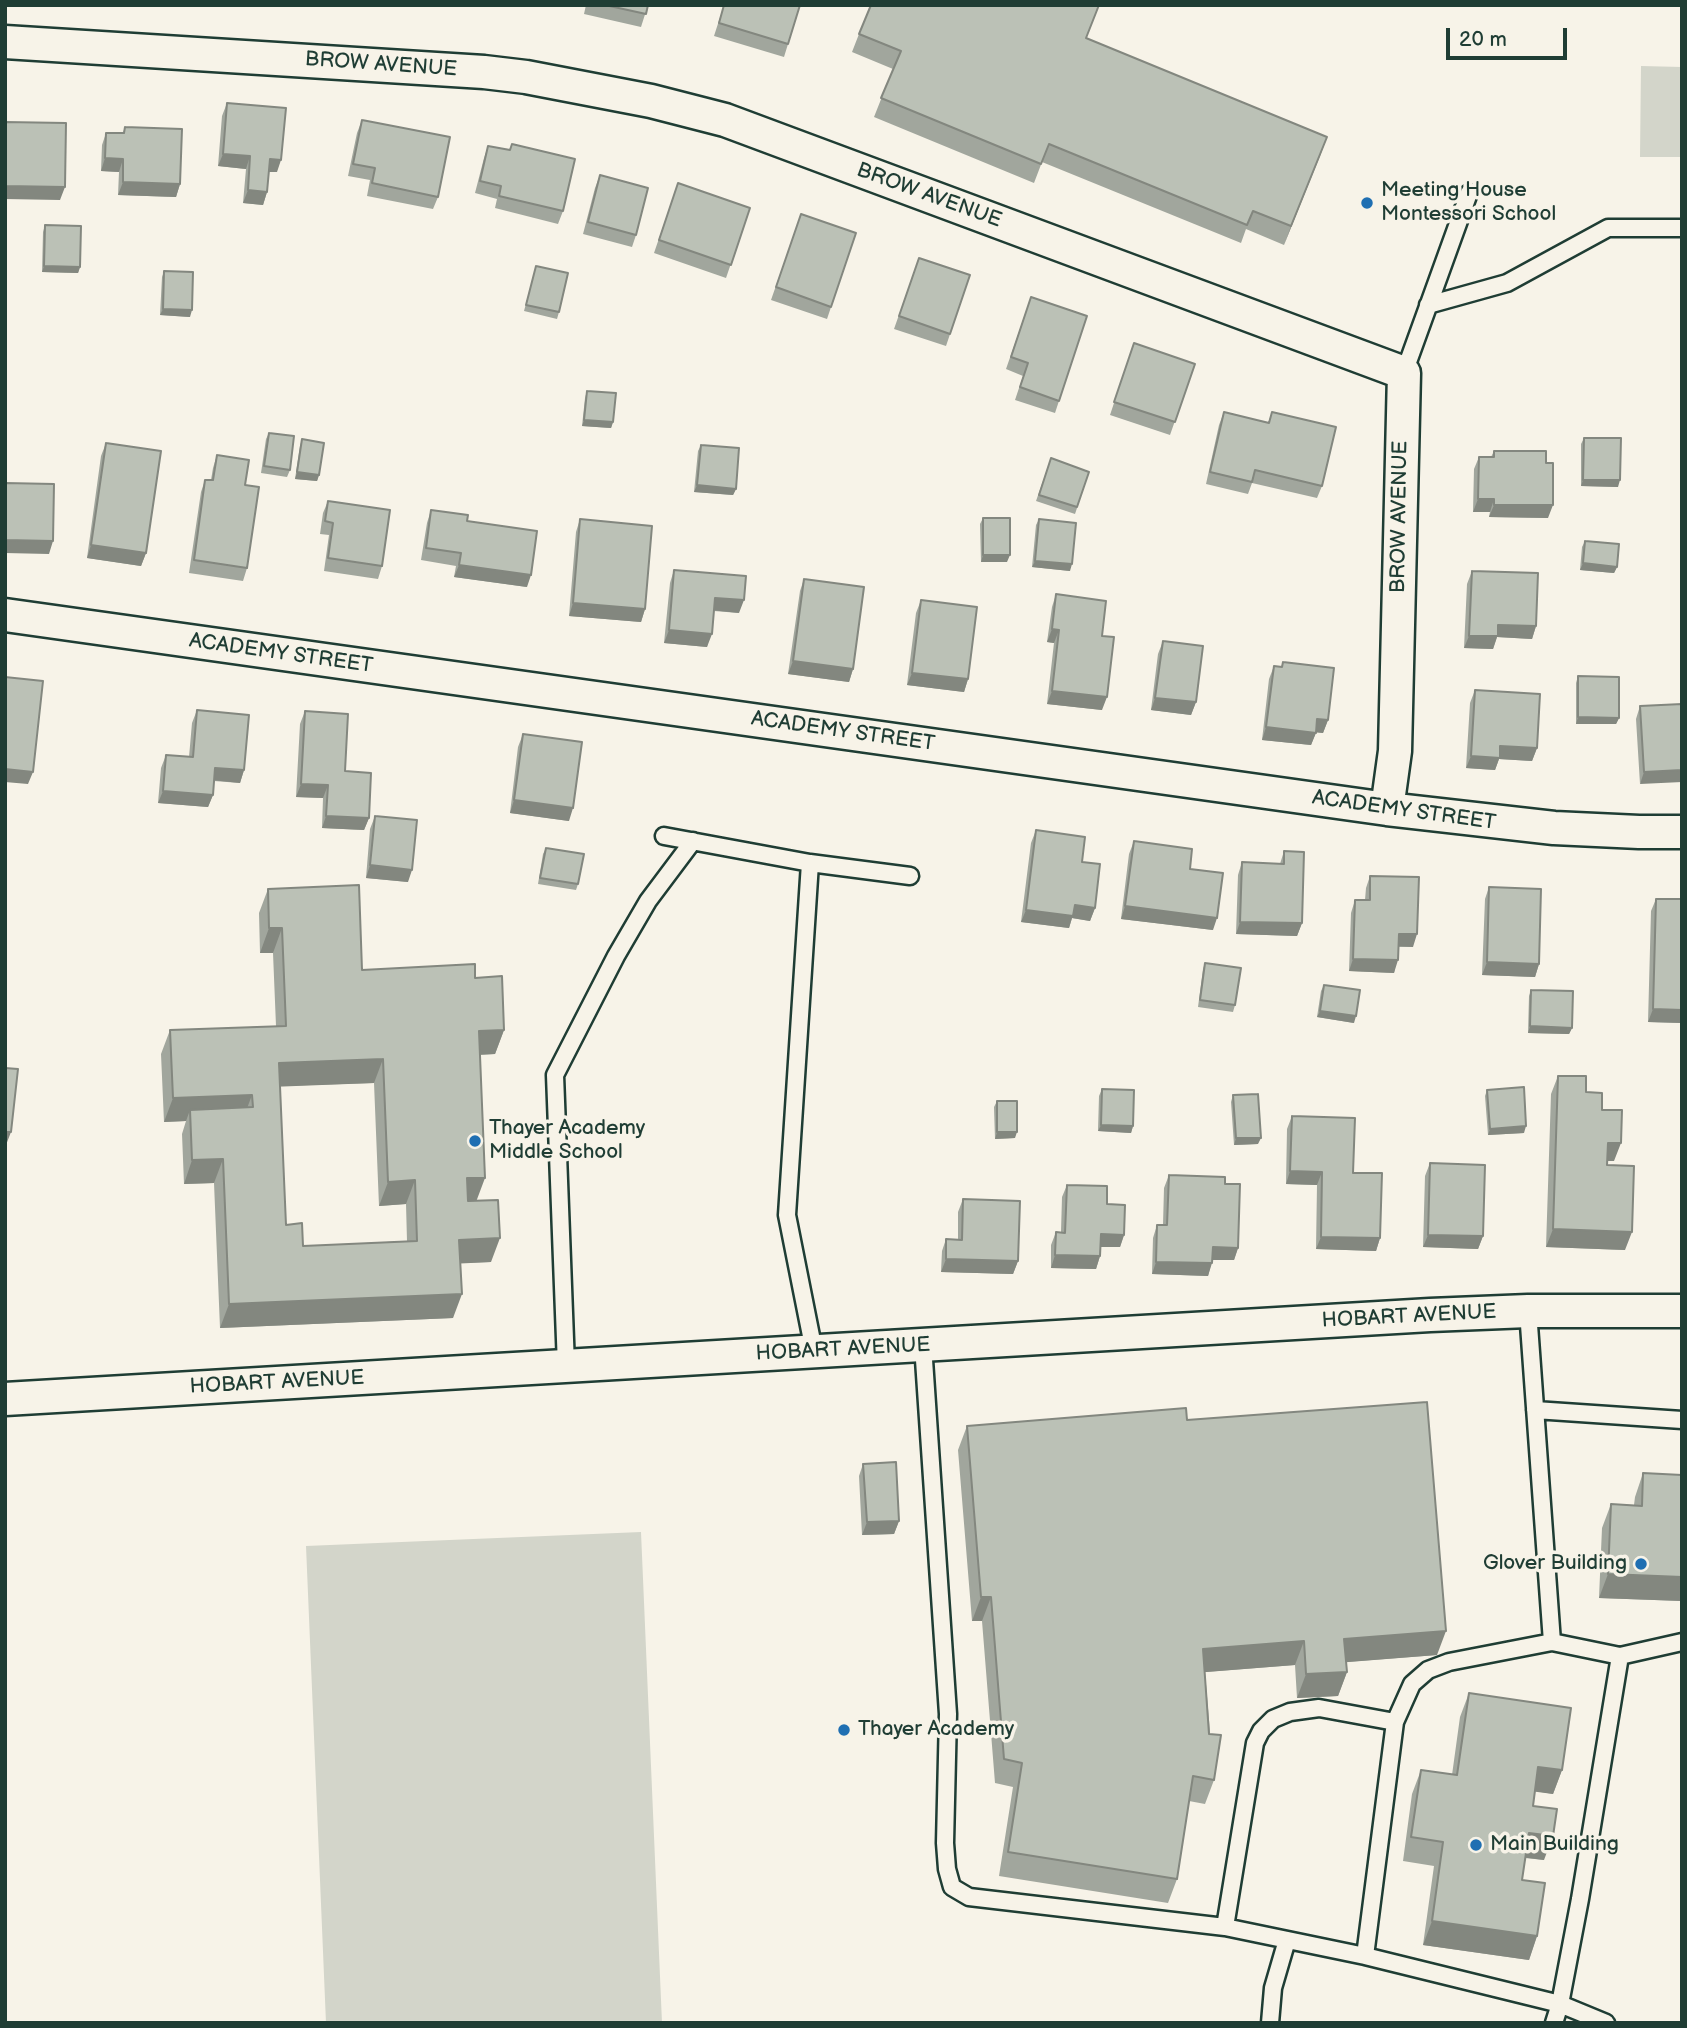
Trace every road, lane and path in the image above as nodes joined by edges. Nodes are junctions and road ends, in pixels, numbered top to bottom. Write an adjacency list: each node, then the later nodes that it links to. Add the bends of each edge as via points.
1 (5, 42): 5 (street, BROW AVENUE, via 484,72 651,101 725,120)
2 (1469, 193): 4 (lane)
3 (1682, 228): 4 (lane, via 1608,228 1507,283)
4 (1428, 305): 5 (lane)
5 (1404, 373): 7 (street, BROW AVENUE, via 1395,751)
6 (5, 615): 7 (street, ACADEMY STREET)
7 (1387, 809): 8 (street, ACADEMY STREET, via 1526,826)
8 (1682, 832)
9 (664, 836): 10 (lane)
10 (693, 841): 11 (lane); 17 (lane, via 648,901 555,1075)
11 (810, 863): 12 (lane); 16 (lane, via 787,1215)
12 (909, 876)
13 (1528, 1311): 14 (street, HOBART AVENUE); 15 (street, HOBART AVENUE); 19 (lane)
14 (1682, 1311)
15 (923, 1345): 16 (street, HOBART AVENUE); 25 (lane, via 948,1714 945,1843 952,1887 969,1897)
16 (814, 1351): 17 (street, HOBART AVENUE)
17 (566, 1366): 18 (street, HOBART AVENUE)
18 (5, 1399)
19 (1535, 1410): 20 (lane); 21 (lane)
20 (1682, 1420)
21 (1552, 1642): 23 (lane); 24 (lane, via 1428,1670 1412,1684)
22 (1682, 1642): 23 (lane)
23 (1620, 1656): 28 (lane)
24 (1395, 1722): 25 (lane, via 1319,1708 1290,1712 1261,1731 1255,1744); 27 (lane)
25 (1225, 1927): 26 (lane)
26 (1287, 1940): 27 (lane); 29 (lane, via 1273,1988)
27 (1365, 1956): 28 (lane)
28 (1560, 2004): 30 (lane); 31 (lane)
29 (1270, 2023)
30 (1553, 2023)
31 (1606, 2023)

